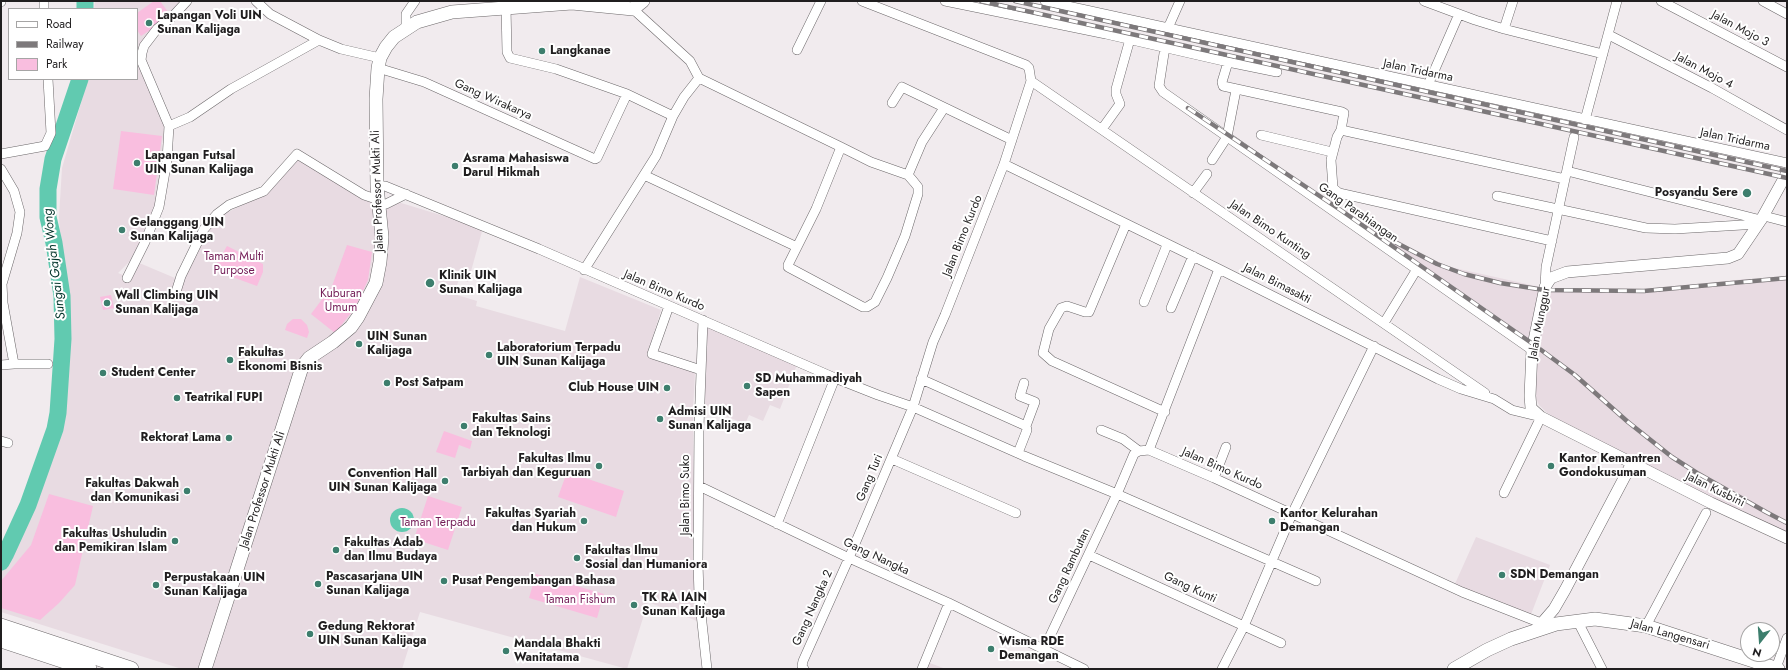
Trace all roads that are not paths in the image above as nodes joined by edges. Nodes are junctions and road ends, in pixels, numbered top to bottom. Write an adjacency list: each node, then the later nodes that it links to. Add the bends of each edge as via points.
1 (187, 1): 42 (street, via 157,29 144,46 142,53 141,60)
2 (256, 1): 24 (street, Gang Wirakarya, via 270,14)
3 (415, 1): 19 (street, via 406,14)
4 (821, 1): 26 (street)
5 (862, 1): 34 (street, via 1026,65 1029,68)
6 (945, 1): 23 (street)
7 (1045, 1): 15 (street, Jalan Tridarma)
8 (1180, 1): 20 (street)
9 (1424, 1): 17 (street)
10 (1513, 1): 21 (street)
11 (1618, 1): 22 (street)
12 (1661, 1): 30 (street, Jalan Mojo 3)
13 (1763, 1): 18 (street)
14 (638, 5): 16 (main road, Jalan Professor Mukti Ali, via 572,3); 32 (street, via 690,61)
15 (1086, 5): 20 (street, Jalan Tridarma)
16 (506, 7): 19 (main road, Jalan Professor Mukti Ali, via 452,12); 37 (street, via 507,52 510,58 556,69)
17 (1459, 14): 21 (street); 35 (street)
18 (1787, 14)
19 (406, 28): 29 (main road, Jalan Professor Mukti Ali, via 390,42)
20 (1168, 28): 35 (street, Jalan Tridarma)
21 (1504, 29): 27 (street)
22 (1609, 35): 27 (street); 45 (street, Jalan Mojo 4)
23 (1130, 39): 25 (street); 43 (street, via 1116,89 1120,104)
24 (319, 40): 29 (street, Gang Wirakarya); 42 (street, via 231,89 190,117)
25 (1165, 47): 28 (street); 47 (street, Gang Parahiangan, via 1160,90)
26 (797, 50)
27 (1603, 54): 41 (street)
28 (1228, 62): 31 (street); 36 (street, via 1223,86)
29 (379, 63): 37 (street, Gang Wirakarya, via 592,158 597,158); 62 (main road, Jalan Professor Mukti Ali, via 376,99)
30 (1787, 67)
31 (1278, 72)
32 (698, 78): 40 (street); 50 (street)
33 (48, 80): 52 (street, via 51,133 45,146)
34 (1031, 82): 43 (street, Jalan Bimo Kunting); 49 (street, Jalan Bimo Kurdo)
35 (1428, 85): 41 (street, Jalan Tridarma)
36 (1236, 90): 44 (street, via 1342,112 1344,113); 47 (street)
37 (627, 94): 40 (street)
38 (892, 103): 39 (street, via 902,87)
39 (944, 108): 49 (street); 60 (street, via 922,142)
40 (673, 116): 59 (street, via 656,156)
41 (1585, 120): 54 (street, Jalan Tridarma)
42 (169, 126): 78 (street, via 167,160 159,206)
43 (1102, 129): 63 (street, Jalan Bimo Kunting)
44 (1341, 130): 51 (street); 61 (street)
45 (1787, 130)
46 (1261, 135): 51 (street)
47 (1227, 136): 53 (street); 76 (street, Gang Parahiangan)
48 (1574, 137): 61 (street)
49 (1012, 140): 55 (street, Jalan Bimo Kurdo)
50 (841, 147): 60 (street, via 871,162); 73 (street, via 816,209)
51 (1332, 152): 71 (street, via 1333,188 1339,193)
52 (1, 154)
53 (1212, 160)
54 (1787, 163)
55 (1004, 164): 70 (street, Jalan Bimasakti); 93 (street, Jalan Bimo Kurdo, via 933,342)
56 (1, 169): 88 (street, via 14,190 20,212 17,233 2,284)
57 (1787, 173): 68 (street, Jalan Munggur)
58 (1207, 174): 63 (street)
59 (644, 175): 73 (street); 77 (street)
60 (908, 175): 73 (street, via 918,187 918,194 905,236 887,278 875,302 870,306 863,307 790,270 788,264)
61 (1566, 175): 67 (street); 68 (street)
62 (377, 186): 64 (street, Jalan Bimo Kurdo, via 385,186); 66 (main road, Jalan Professor Mukti Ali)
63 (1193, 193): 85 (street, Jalan Bimo Kunting)
64 (406, 194): 66 (street, via 386,204); 77 (street, Jalan Bimo Kurdo)
65 (1497, 196): 67 (street)
66 (379, 202): 80 (street, via 297,154 264,191 229,205 217,214 204,229); 132 (main road, Jalan Professor Mukti Ali, via 382,237 376,283 351,327 309,358 302,367)
67 (1559, 210): 68 (street, via 1646,228 1676,229); 71 (street)
68 (1761, 220): 69 (street); 79 (street, Jalan Munggur, via 1738,254 1728,258 1567,272 1554,276)
69 (1787, 222)
70 (1126, 224): 72 (street, Jalan Bimasakti); 97 (street, via 1090,312 1067,306 1061,308 1049,329 1043,353 1052,361)
71 (1552, 241): 79 (street, via 1546,266)
72 (1167, 244): 74 (street, Jalan Bimasakti); 81 (street)
73 (797, 246)
74 (1193, 256): 75 (street, Jalan Bimasakti); 83 (street)
75 (1220, 269): 86 (street, Jalan Bimasakti); 97 (street)
76 (1417, 269): 85 (street); 87 (street, Gang Parahiangan)
77 (584, 270): 82 (street, Jalan Bimo Kurdo)
78 (127, 278)
79 (1545, 287): 87 (street, Jalan Munggur)
80 (176, 292)
81 (1144, 302)
82 (669, 306): 84 (street, Jalan Bimo Kurdo); 91 (street, via 652,354)
83 (1172, 308)
84 (703, 320): 91 (street, Jalan Bimo Suko); 92 (street, Jalan Bimo Kurdo)
85 (1384, 323): 95 (street, Jalan Bimo Kunting)
86 (1374, 346): 95 (street, Jalan Bimasakti, via 1438,379); 113 (street)
87 (1532, 350): 98 (street, Jalan Munggur, via 1531,408)
88 (14, 364): 89 (street); 90 (street)
89 (48, 364)
90 (1, 365)
91 (701, 370): 108 (street, Jalan Bimo Suko)
92 (835, 378): 96 (street, Jalan Bimo Kurdo); 114 (street)
93 (921, 379): 96 (street, Jalan Bimo Kurdo); 99 (street)
94 (1024, 383): 99 (street, via 1020,396 1035,402)
95 (1494, 399): 98 (street, Jalan Bimasakti, via 1512,410)
96 (913, 407): 104 (street, Jalan Bimo Kurdo); 105 (street, Gang Turi)
97 (1165, 412): 102 (street)
98 (1541, 417): 106 (street, Jalan Munggur); 109 (street)
99 (1026, 426): 104 (street, via 1027,430)
100 (1101, 430): 103 (street, via 1123,439)
101 (1226, 447): 107 (street)
102 (1149, 450): 103 (street, Jalan Bimo Kurdo); 107 (street, Jalan Bimo Kurdo)
103 (1139, 451): 110 (street, via 1134,454)
104 (1018, 453): 110 (street, Jalan Bimo Kurdo)
105 (892, 459): 111 (street); 117 (street, Gang Turi)
106 (1632, 463): 115 (street, Jalan Kusbini); 125 (street, via 1565,590 1554,609)
107 (1214, 478): 113 (street, Jalan Bimo Kurdo)
108 (699, 486): 114 (street, Gang Nangka); 133 (street, Jalan Bimo Suko, via 698,578)
109 (1504, 493)
110 (1117, 494): 116 (street, Gang Rambutan); 118 (street, Jalan Bimo Kurdo)
111 (1016, 513)
112 (1706, 513): 124 (street)
113 (1292, 514): 118 (street); 125 (street, Jalan Bimo Kurdo)
114 (777, 524): 117 (street, Gang Nangka)
115 (1787, 538)
116 (1089, 555): 123 (street, Gang Kunti); 129 (street, Gang Rambutan)
117 (849, 558): 120 (street, Gang Nangka); 134 (street, Gang Nangka 2, via 802,661)
118 (1271, 562): 119 (street, Jalan Bimo Kurdo); 123 (street)
119 (1316, 581)
120 (949, 603): 129 (street, Gang Nangka); 135 (street)
121 (1577, 620): 124 (main road, Jalan Langensari, via 1595,618); 125 (main road, Jalan Langensari); 139 (street)
122 (1, 626): 131 (main road)
123 (1244, 626): 128 (street, Gang Kunti); 137 (street)
124 (1646, 626): 140 (main road, Jalan Langensari)
125 (1538, 627): 138 (main road, via 1487,650)
126 (1787, 638): 140 (street)
127 (1, 640): 130 (main road)
128 (1282, 643)
129 (1044, 649): 136 (street, Gang Nangka)
130 (89, 669)
131 (131, 669)
132 (205, 669)
133 (707, 669)
134 (804, 669)
135 (922, 669)
136 (1084, 669)
137 (1222, 669)
138 (1454, 669)
139 (1602, 669)
140 (1777, 669)

